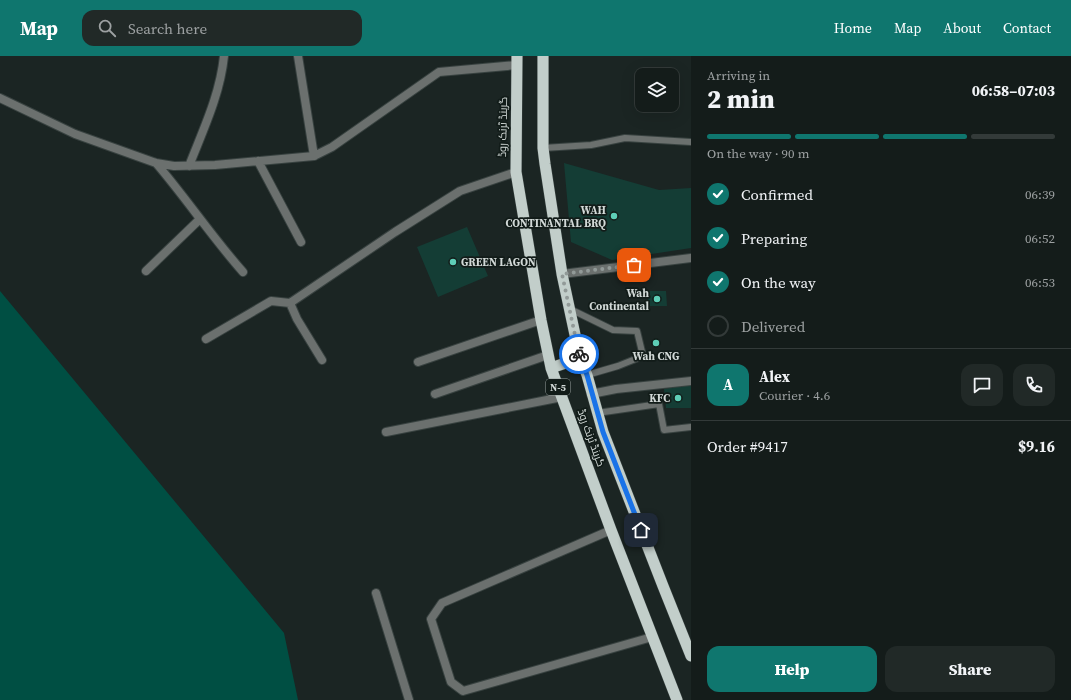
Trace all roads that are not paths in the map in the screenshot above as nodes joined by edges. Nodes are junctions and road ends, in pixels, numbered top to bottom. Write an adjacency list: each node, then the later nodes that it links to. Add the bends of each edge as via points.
1 (224, 56): 11 (street, via 214,100)
2 (298, 56): 8 (street)
3 (543, 56): 7 (highway, گرینڈ ٹرنک روڈ)
4 (517, 61): 8 (street, via 439,72 332,147); 12 (highway, گرینڈ ٹرنک روڈ / N-5)
5 (0, 98): 10 (street, via 75,134)
6 (691, 142): 7 (lane, via 625,138 591,145)
7 (543, 148): 18 (highway, گرینڈ ٹرنک روڈ)
8 (314, 156): 9 (street)
9 (258, 161): 11 (street); 14 (street)
10 (156, 163): 11 (street); 13 (street)
11 (189, 166)
12 (516, 172): 19 (street, via 460,191); 21 (highway, گرینڈ ٹرنک روڈ / N-5)
13 (200, 219): 16 (street); 17 (street)
14 (301, 242)
15 (691, 258): 18 (street)
16 (146, 271)
17 (243, 272)
18 (562, 274): 20 (highway, گرینڈ ٹرنک روڈ)
19 (290, 303): 22 (street, via 271,301); 25 (street)
20 (568, 308): 24 (highway, گرینڈ ٹرنک روڈ); 28 (lane, via 613,330 637,331 643,356)
21 (540, 320): 23 (highway, گرینڈ ٹرنک روڈ / N-5); 26 (street)
22 (206, 339)
23 (548, 355): 27 (highway, گرینڈ ٹرنک روڈ / N-5); 30 (street)
24 (580, 358): 27 (highway); 28 (highway, گرینڈ ٹرنک روڈ)
25 (322, 360)
26 (418, 362)
27 (551, 368): 32 (highway, گرینڈ ٹرنک روڈ / N-5)
28 (587, 375): 31 (highway, گرینڈ ٹرنک روڈ)
29 (691, 381): 31 (street)
30 (435, 394)
31 (591, 394): 33 (highway, گرینڈ ٹرنک روڈ)
32 (562, 397): 35 (street); 36 (highway, گرینڈ ٹرنک روڈ / N-5)
33 (597, 413): 34 (lane, via 659,404 664,430); 39 (highway, گرینڈ ٹرنک روڈ)
34 (691, 427)
35 (386, 432)
36 (611, 530): 38 (highway, گرینڈ ٹرنک روڈ / N-5); 38 (street, via 442,603 431,620 451,682 463,691)
37 (376, 593): 40 (street)
38 (652, 637): 41 (highway, گرینڈ ٹرنک روڈ / N-5)
39 (691, 656)
40 (409, 700)
41 (677, 700)

